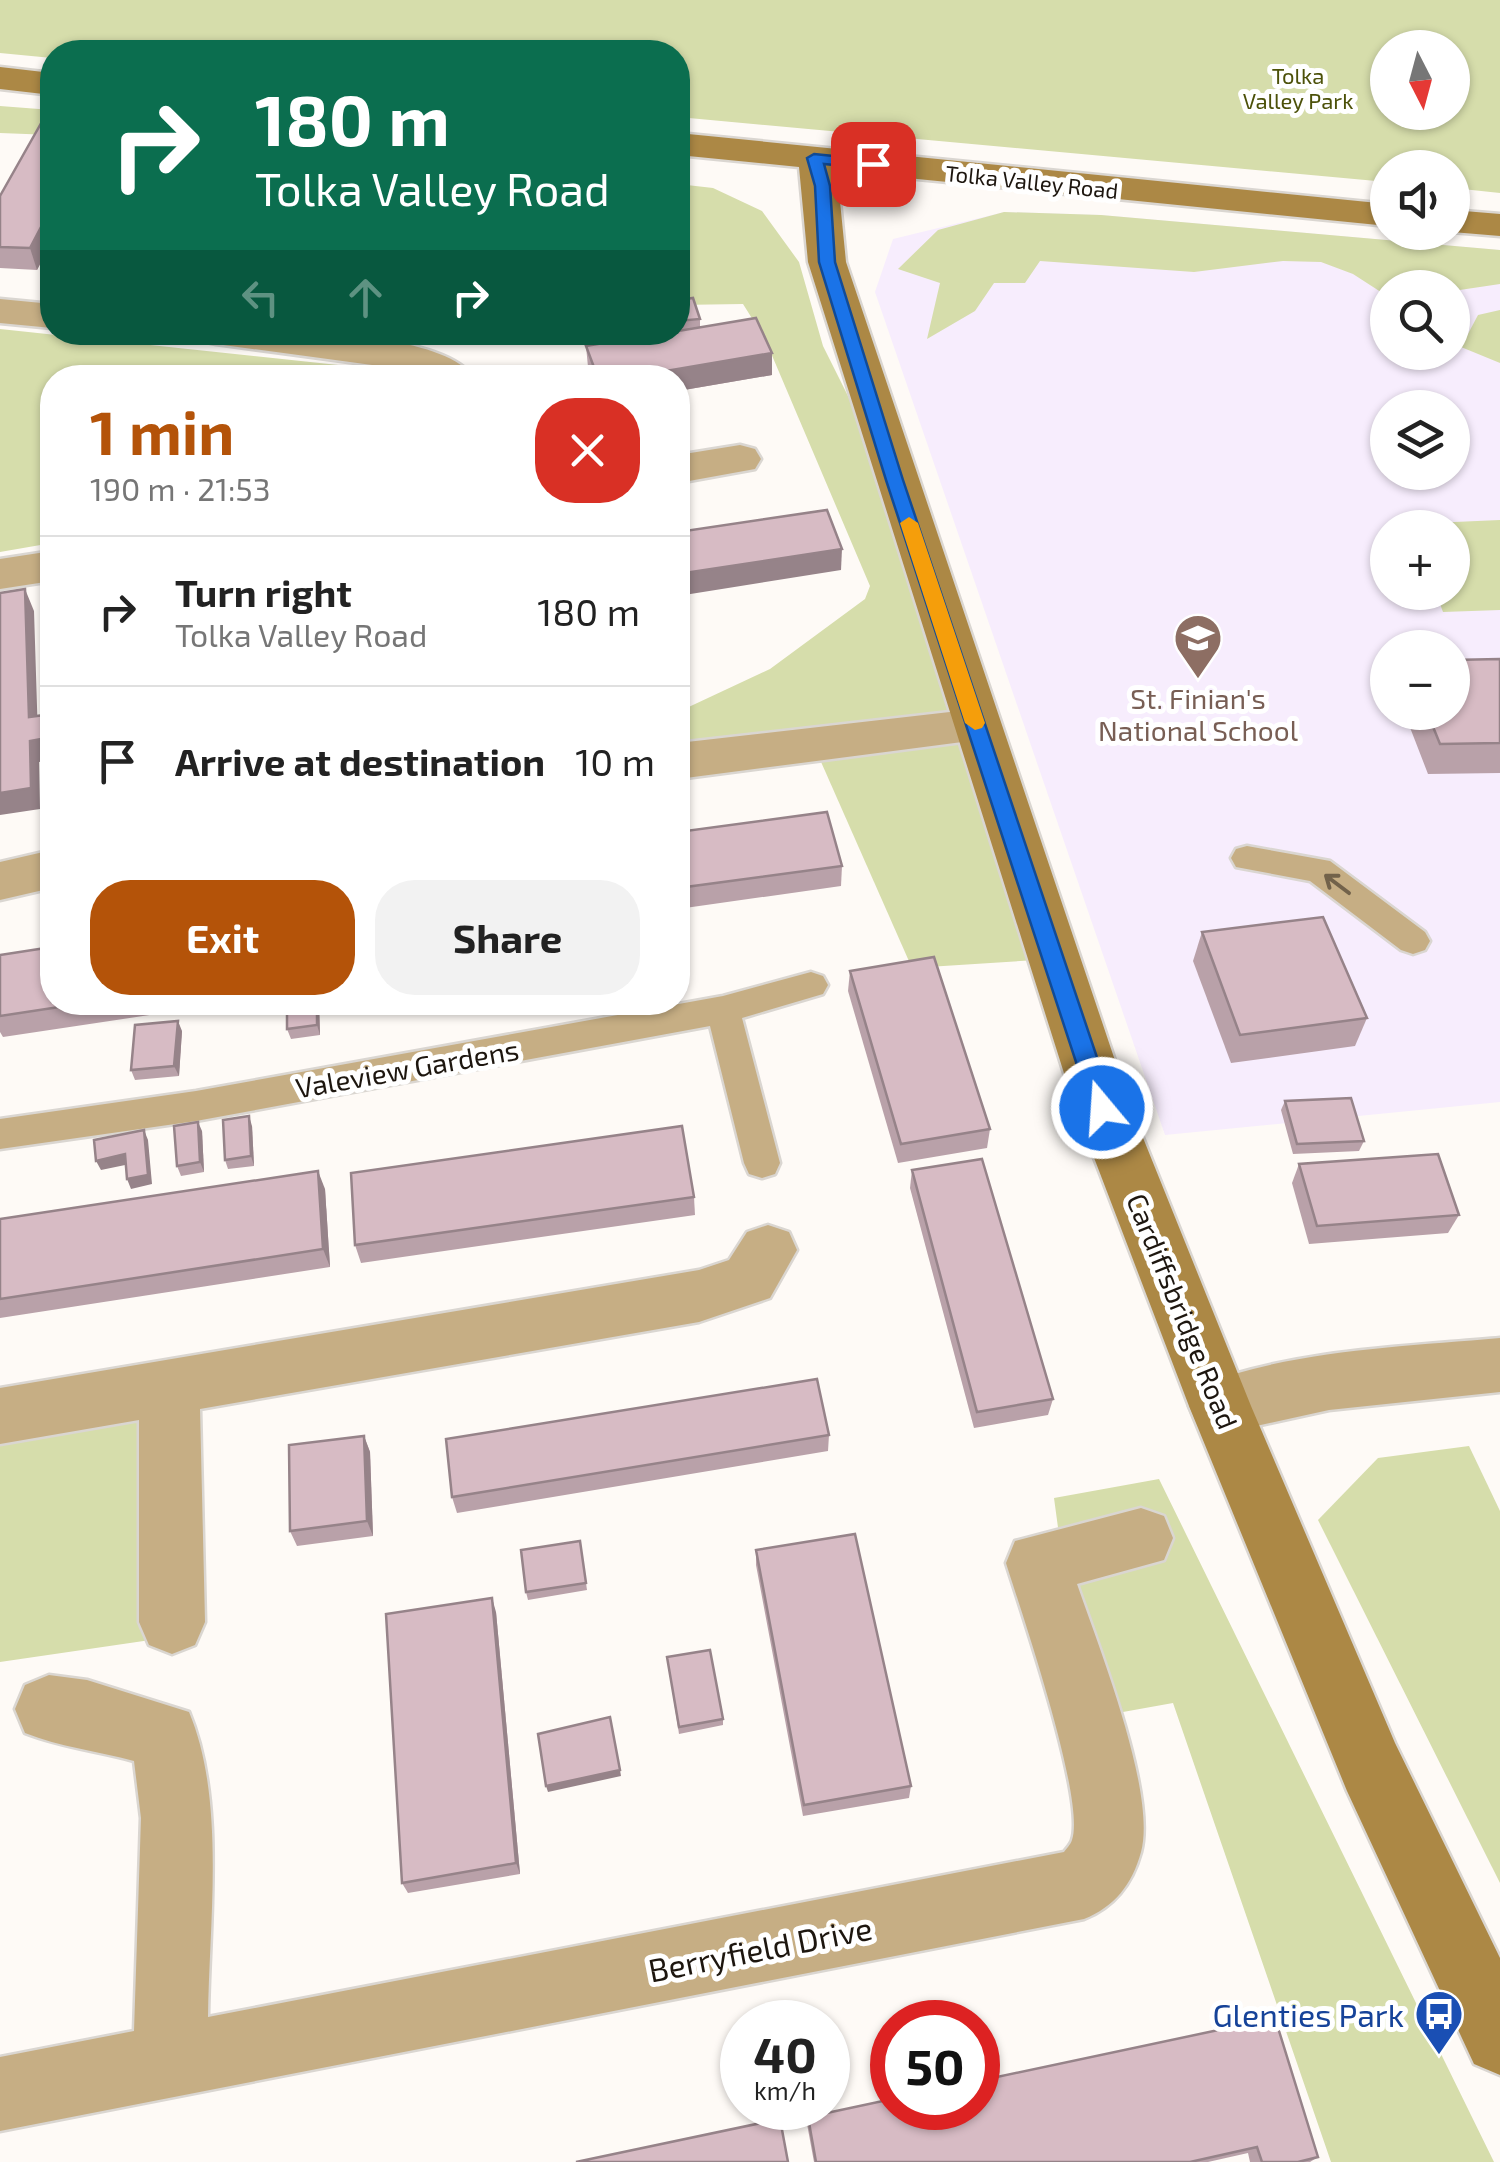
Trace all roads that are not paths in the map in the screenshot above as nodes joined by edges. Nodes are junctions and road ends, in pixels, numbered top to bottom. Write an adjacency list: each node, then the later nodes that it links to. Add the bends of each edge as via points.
1 (0, 78): 2 (main road)
2 (40, 83)
3 (690, 145): 4 (main road, Tolka Valley Road)
4 (814, 158): 5 (main road, Tolka Valley Road); 16 (main road, Cardiffsbridge Road, via 827,262)
5 (1370, 213)
6 (1470, 222): 7 (main road)
7 (1500, 225)
8 (0, 311): 9 (street)
9 (40, 315)
10 (336, 345): 11 (street)
11 (429, 365)
12 (740, 458): 13 (street)
13 (690, 467)
14 (40, 568): 15 (street)
15 (0, 574)
16 (976, 726): 17 (street); 29 (main road, Cardiffsbridge Road, via 1102,1108)
17 (690, 760)
18 (1247, 858): 21 (lane, one-way to 18, via 1318,870)
19 (40, 872): 20 (street)
20 (0, 881)
21 (1414, 941)
22 (811, 985): 23 (lane, Valeview Gardens)
23 (723, 1010): 24 (lane, Valeview Gardens, via 196,1106); 25 (lane)
24 (0, 1134)
25 (762, 1163)
26 (768, 1250): 28 (street, via 749,1280 699,1296)
27 (1500, 1364): 29 (street, via 1328,1382)
28 (168, 1387): 30 (street); 32 (street)
29 (1220, 1406): 34 (main road, Cardiffsbridge Road, via 1371,1767)
30 (0, 1416)
31 (1140, 1538): 35 (street, Berryfield Drive, via 1038,1563 1087,1720 1109,1819 1106,1851 1084,1884)
32 (172, 1622)
33 (49, 1709): 35 (street, via 165,1736 176,1818)
34 (1500, 2038)
35 (170, 2059): 36 (street, Berryfield Drive)
36 (0, 2094)

